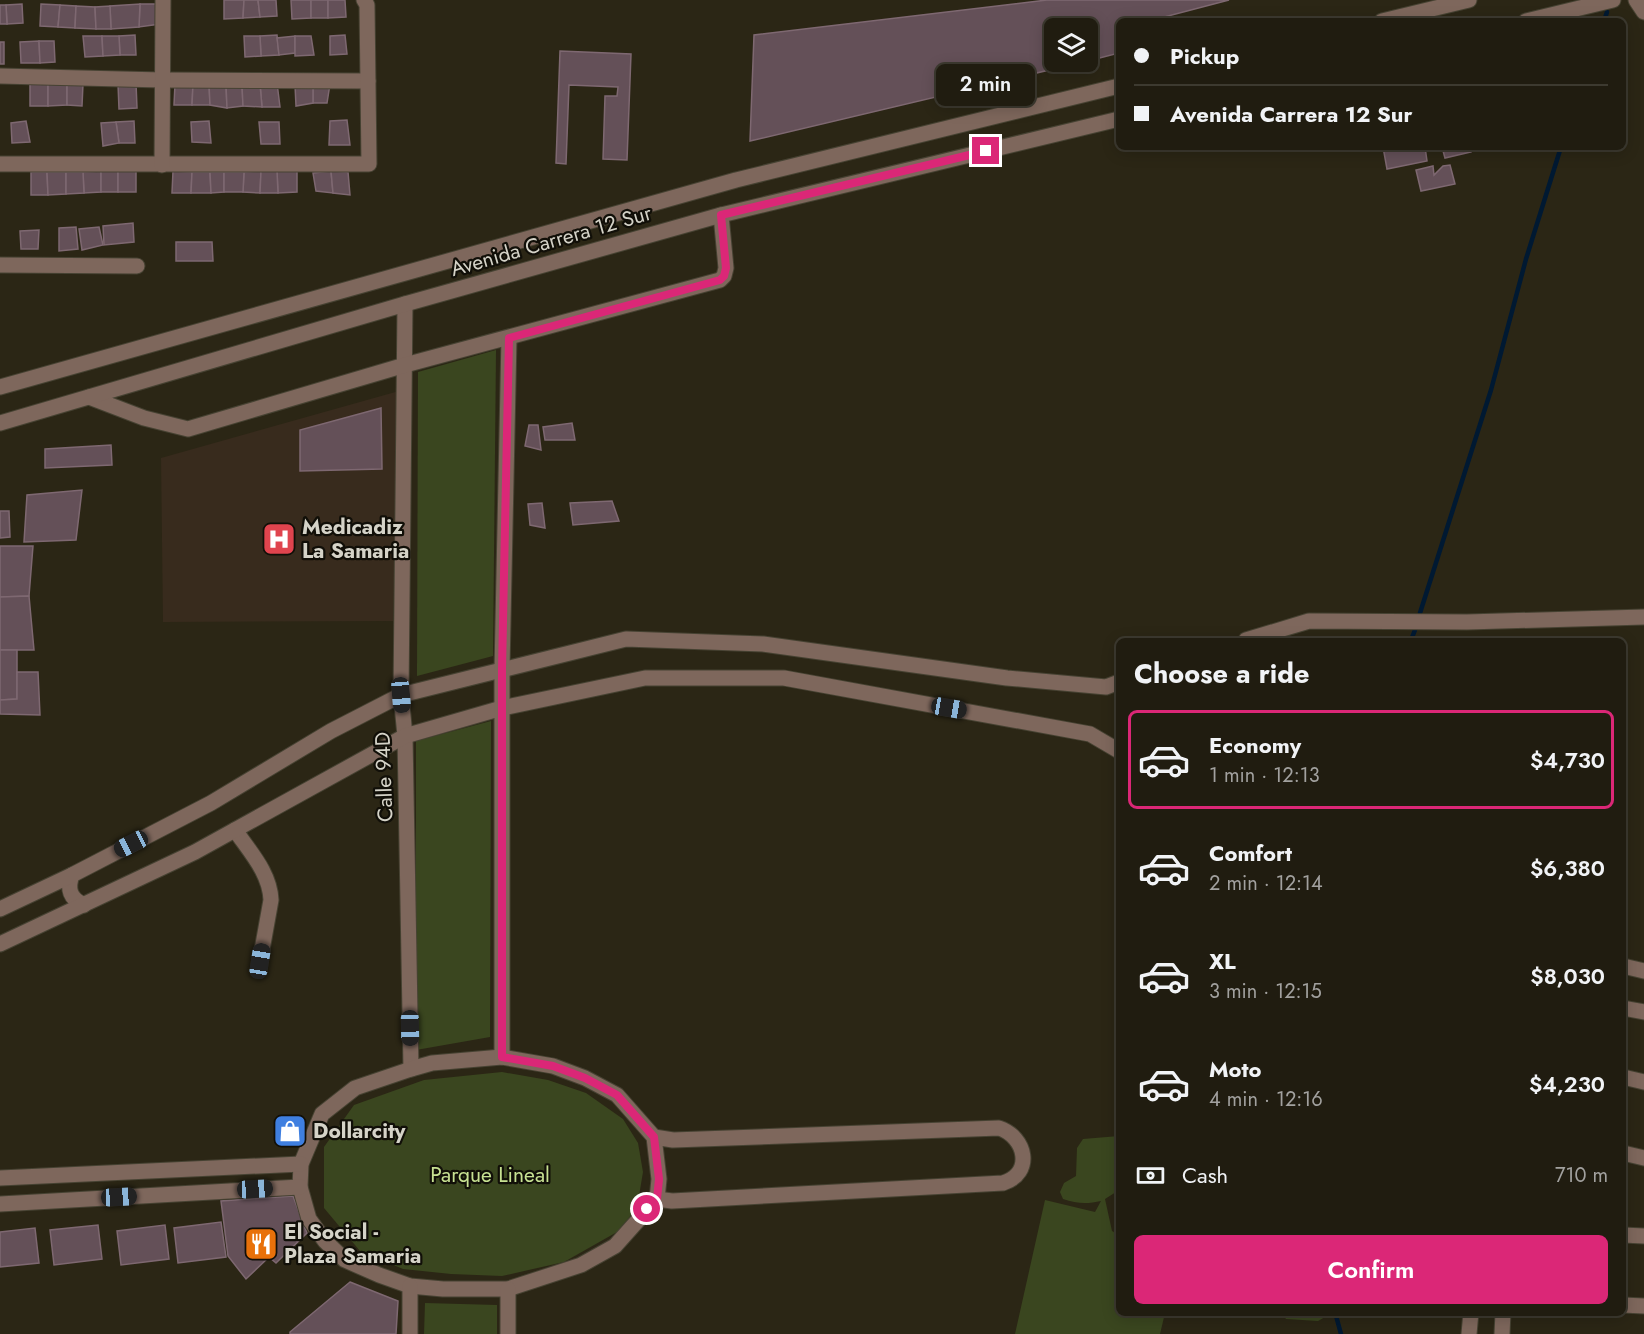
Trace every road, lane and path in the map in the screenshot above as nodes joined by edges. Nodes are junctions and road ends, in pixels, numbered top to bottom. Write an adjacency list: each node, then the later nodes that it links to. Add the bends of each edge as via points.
1 (163, 0): 10 (street)
2 (364, 0): 11 (street)
3 (1468, 0): 7 (street)
4 (1613, 0): 8 (street)
5 (1636, 0): 6 (street)
6 (1644, 12)
7 (1394, 18)
8 (1538, 18)
9 (0, 76): 10 (street)
10 (162, 80): 11 (street); 15 (street)
11 (368, 81): 15 (street, via 369,164)
12 (1116, 87): 22 (street, Avenida Carrera 12 Sur, via 736,180)
13 (1116, 120): 16 (street, Avenida Carrera 12 Sur)
14 (0, 164): 15 (street)
15 (162, 165)
16 (721, 215): 19 (street, Avenida Carrera 12 Sur); 20 (street, via 726,268 720,280)
17 (0, 265): 18 (street)
18 (137, 266)
19 (405, 304): 21 (street, Calle 94D); 23 (street, Avenida Carrera 12 Sur)
20 (509, 338): 21 (street); 27 (street)
21 (405, 366): 23 (street, via 188,429); 29 (street, Calle 94D)
22 (0, 387)
23 (88, 397): 24 (street, Avenida Carrera 12 Sur)
24 (0, 423)
25 (1644, 617): 26 (street, via 1309,621)
26 (1253, 638)
27 (502, 669): 28 (street, via 626,639 763,644 1007,678 1106,687); 29 (street); 30 (street)
28 (1116, 683)
29 (401, 695): 31 (street, Calle 94D); 34 (street, via 211,802)
30 (502, 708): 31 (street); 32 (street, via 645,678 784,678 1090,734); 43 (street)
31 (405, 736): 33 (street); 44 (street, Calle 94D)
32 (1116, 749)
33 (235, 830): 35 (street); 38 (street, via 264,871 270,891)
34 (72, 874): 35 (street, via 70,893); 36 (street)
35 (84, 905): 37 (street)
36 (0, 909)
37 (0, 944)
38 (260, 961)
39 (1626, 967): 40 (street)
40 (1644, 971)
41 (1626, 1009): 42 (street)
42 (1644, 1012)
43 (502, 1057): 44 (street); 47 (street, via 553,1066 585,1078 617,1095)
44 (411, 1068): 50 (street, via 355,1088 322,1114)
45 (1626, 1078): 46 (street)
46 (1644, 1082)
47 (654, 1137): 53 (street); 53 (street, via 673,1140 999,1128 1009,1131 1017,1140 1023,1160 1013,1180 1003,1183)
48 (1626, 1154): 49 (street)
49 (1644, 1158)
50 (301, 1164): 51 (street); 52 (street)
51 (0, 1178)
52 (300, 1187): 54 (street); 57 (street, via 309,1219 345,1260)
53 (657, 1199): 58 (street, via 615,1246 581,1265)
54 (0, 1204)
55 (1626, 1235): 56 (street)
56 (1644, 1236)
57 (410, 1286): 58 (street); 63 (street)
58 (508, 1289): 64 (street)
59 (1626, 1305): 60 (street)
60 (1644, 1306)
61 (1471, 1316): 65 (street)
62 (1503, 1316): 66 (street)
63 (410, 1334)
64 (508, 1334)
65 (1469, 1334)
66 (1502, 1334)

